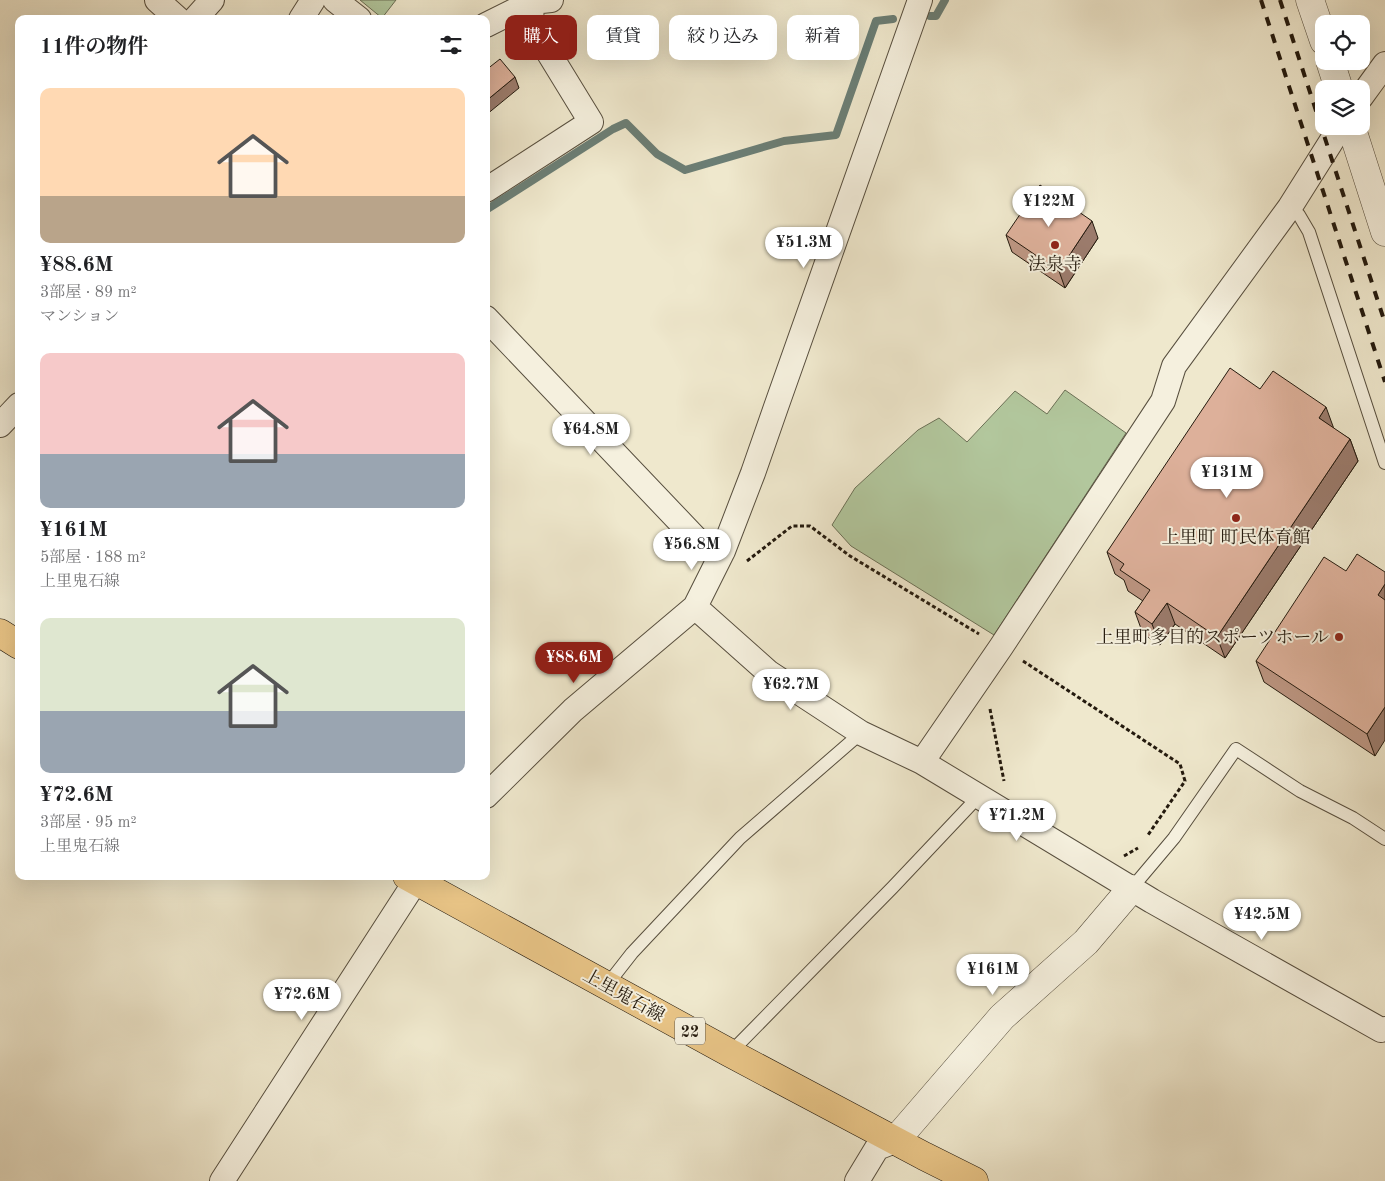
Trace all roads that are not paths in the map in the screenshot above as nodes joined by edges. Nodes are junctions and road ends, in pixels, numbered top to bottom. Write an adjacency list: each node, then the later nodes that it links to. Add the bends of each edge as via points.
1 (156, 0): 8 (street)
2 (212, 0): 9 (street)
3 (313, 0): 10 (street)
4 (336, 0): 11 (street)
5 (920, 0): 25 (street)
6 (1310, 0): 12 (street)
7 (541, 1): 13 (street); 18 (street, via 531,24 591,122)
8 (173, 15)
9 (199, 15)
10 (304, 15)
11 (354, 15)
12 (1315, 15)
13 (490, 23)
14 (1385, 64): 15 (street)
15 (1370, 85)
16 (1335, 135): 19 (street)
17 (1354, 135): 20 (street)
18 (490, 187)
19 (1290, 207): 24 (lane, via 1309,232); 30 (street, via 1174,366 1163,401 1010,653)
20 (1385, 232)
21 (490, 322): 25 (street, via 701,544)
22 (15, 409): 23 (street)
23 (0, 425)
24 (1385, 463)
25 (723, 552): 26 (street)
26 (695, 607): 29 (street, via 768,672); 31 (street, via 573,710)
27 (0, 633): 28 (main road)
28 (15, 642)
29 (861, 733): 30 (street); 37 (lane, via 740,838 632,953)
30 (922, 762): 32 (street)
31 (490, 792)
32 (979, 796): 36 (street); 39 (lane)
33 (1385, 839): 36 (lane, via 1353,818 1300,791 1236,749 1174,838)
34 (413, 880): 41 (street)
35 (418, 880): 37 (main road, 上里鬼石線 / 22)
36 (1132, 889): 38 (street, via 1381,1030); 40 (street, via 1086,942 1002,1017)
37 (607, 985): 39 (main road, 上里鬼石線 / 22)
38 (1385, 1029)
39 (730, 1053): 40 (main road, 上里鬼石線 / 22)
40 (896, 1141): 42 (street, via 877,1148); 43 (main road, 上里鬼石線 / 22)
41 (222, 1181)
42 (857, 1181)
43 (974, 1181)

